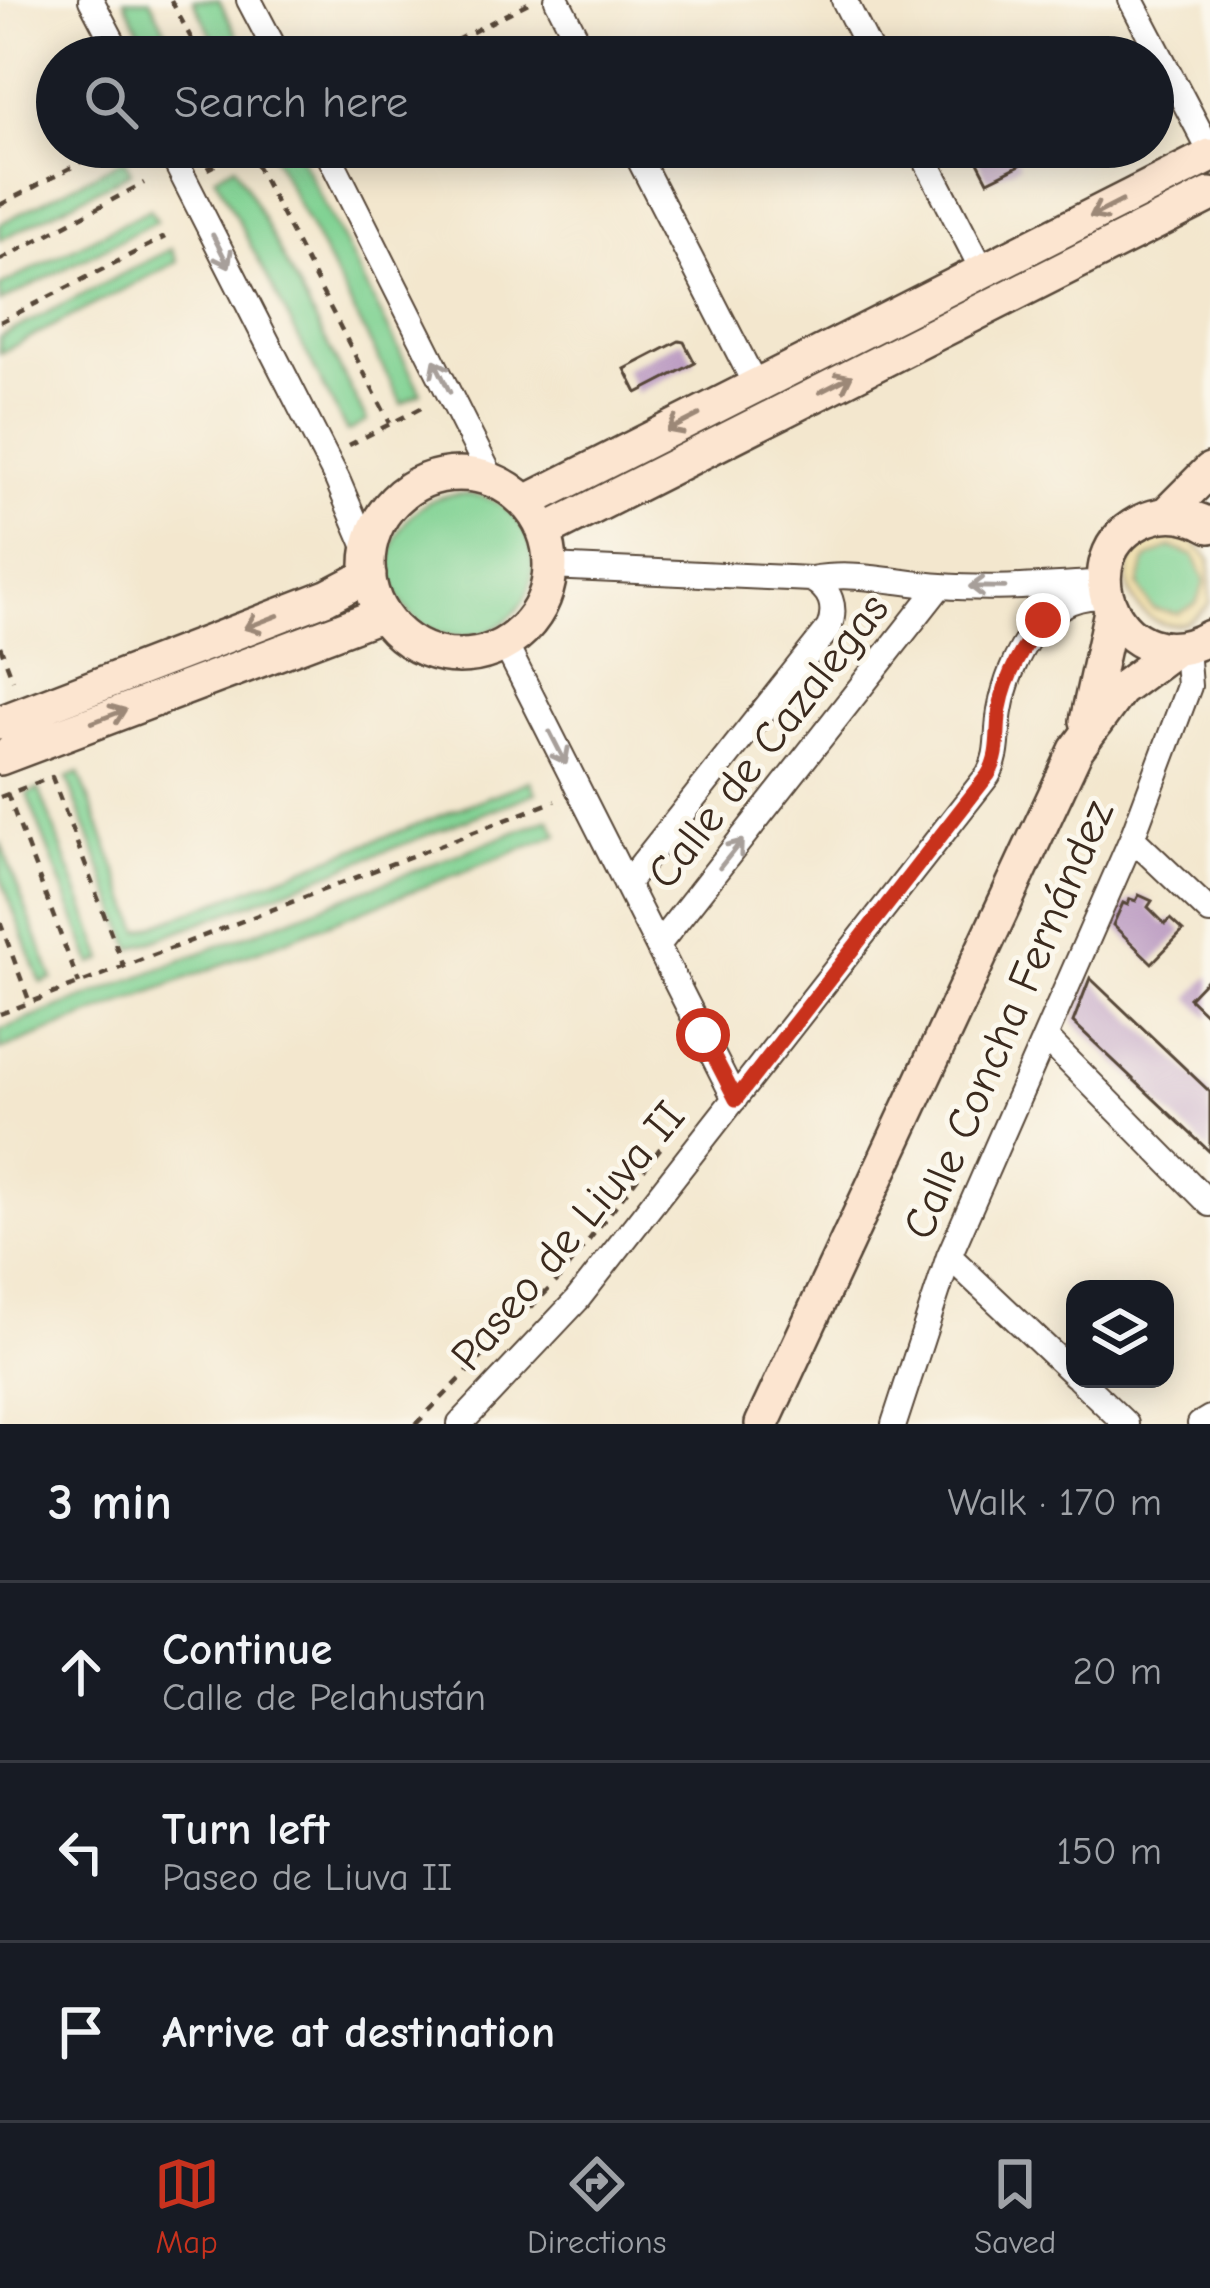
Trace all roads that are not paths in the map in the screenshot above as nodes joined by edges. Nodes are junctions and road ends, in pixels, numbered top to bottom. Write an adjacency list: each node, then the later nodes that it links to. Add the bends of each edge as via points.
1 (92, 0): 6 (street)
2 (249, 0): 7 (street)
3 (557, 0): 8 (street)
4 (844, 0): 9 (street)
5 (1131, 0): 10 (street)
6 (110, 36)
7 (268, 36)
8 (575, 36)
9 (862, 36)
10 (1150, 36)
11 (1174, 83): 12 (street)
12 (1210, 153): 18 (street, one-way to 18)
13 (179, 168): 26 (street, one-way to 26, via 338,479)
14 (336, 168): 21 (street, one-way to 14)
15 (644, 168): 19 (street)
16 (930, 168): 18 (street)
17 (1210, 195): 25 (street, one-way to 17)
18 (983, 271): 19 (street)
19 (755, 386): 22 (street, one-way to 22)
20 (1210, 470): 23 (street)
21 (493, 481): 22 (street); 26 (street, via 461,474 399,496 379,522)
22 (526, 502): 25 (street)
23 (1165, 514): 24 (street); 30 (street, via 1122,537 1109,558)
24 (1210, 526)
25 (544, 532): 27 (street)
26 (369, 565): 31 (street); 34 (street, one-way to 34, via 327,597)
27 (550, 567): 28 (street); 32 (street, via 538,611)
28 (811, 579): 29 (street, via 852,574); 38 (street, Calle de Cazalegas, via 831,598 829,628)
29 (940, 586): 30 (street, one-way to 29); 40 (street, Calle de Cazalegas, one-way to 29)
30 (1107, 597): 33 (street, via 1140,641); 35 (street, via 1098,681); 42 (street, Paseo de Liuva II, via 1074,598 1043,620 1005,689 988,775)
31 (382, 614): 32 (street, via 412,643 437,653 479,654); 36 (street, one-way to 31)
32 (505, 644): 38 (street, one-way to 38)
33 (1190, 645): 35 (street, via 1120,690); 37 (street, Calle Concha Fernández, via 1189,686)
34 (0, 723)
35 (1076, 750): 49 (street)
36 (0, 758)
37 (1132, 838): 39 (street); 41 (street, Calle Concha Fernández)
38 (626, 884): 40 (street)
39 (1210, 912)
40 (658, 945): 42 (street)
41 (1045, 1037): 43 (street); 44 (street, Calle Concha Fernández)
42 (736, 1099): 48 (street, Paseo de Liuva II, via 577,1300)
43 (1210, 1204)
44 (949, 1256): 45 (street); 50 (street, Calle Concha Fernández)
45 (1066, 1367)
46 (1088, 1388): 51 (street)
47 (1210, 1418): 52 (street)
48 (460, 1424)
49 (762, 1424)
50 (894, 1424)
51 (1126, 1424)
52 (1200, 1424)

